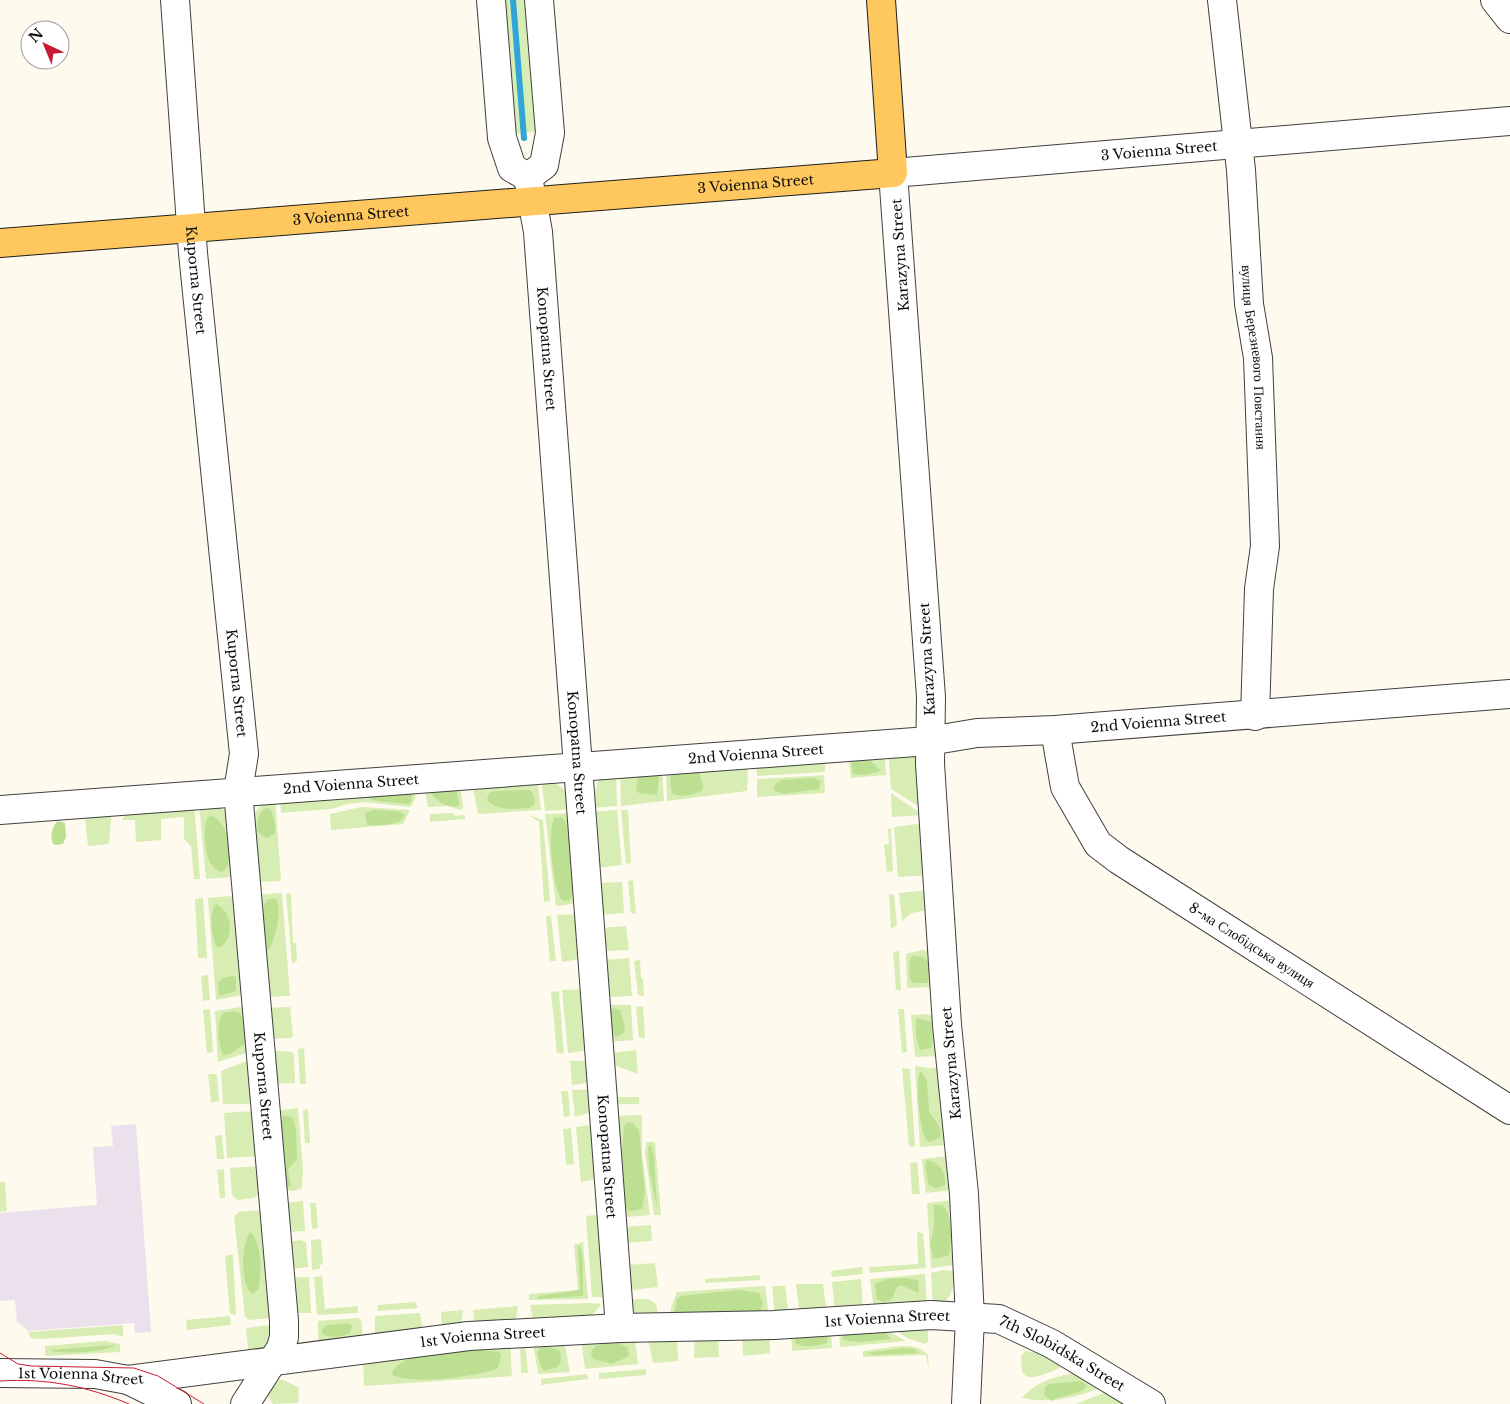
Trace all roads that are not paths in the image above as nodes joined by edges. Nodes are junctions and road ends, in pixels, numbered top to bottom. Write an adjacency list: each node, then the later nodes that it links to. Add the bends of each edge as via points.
1 (175, 0): 12 (street, Kuporna Street)
2 (491, 0): 11 (street, via 502,138 512,168)
3 (539, 0): 11 (street, via 550,133 544,165)
4 (881, 0): 10 (main road, Karazyna Street)
5 (1222, 0): 9 (street, вулиця Березневого Повстання)
6 (1495, 0): 7 (street)
7 (1510, 19)
8 (1510, 121): 9 (street, 3 Voienna Street)
9 (1238, 146): 10 (street, 3 Voienna Street); 15 (street, вулиця Березневого Повстання, via 1249,304 1258,358 1265,546 1259,589)
10 (893, 173): 11 (main road, 3 Voienna Street); 17 (street, Karazyna Street, via 931,687)
11 (530, 189): 12 (main road, 3 Voienna Street); 18 (street, Konopatna Street, via 538,232)
12 (191, 229): 13 (main road, 3 Voienna Street); 19 (street, Kuporna Street, via 244,754)
13 (0, 243)
14 (1510, 694): 15 (street, 2nd Voienna Street)
15 (1255, 716): 16 (street, 2nd Voienna Street)
16 (1055, 730): 17 (street, 2nd Voienna Street, via 977,733); 21 (street, 8-ма Слобідська вулиця, via 1065,788 1098,844)
17 (929, 741): 18 (street, 2nd Voienna Street); 22 (street, Karazyna Street, via 947,1025 964,1194)
18 (579, 766): 19 (street, 2nd Voienna Street); 23 (street, Konopatna Street)
19 (238, 791): 20 (street, 2nd Voienna Street); 24 (street, Kuporna Street, via 284,1321 281,1348)
20 (0, 810)
21 (1510, 1110)
22 (970, 1318): 23 (street, 1st Voienna Street, via 931,1315 774,1325); 29 (street, Karazyna Street); 30 (street, 7th Slobidska Street, via 999,1319 1052,1344)
23 (620, 1328): 24 (street, 1st Voienna Street, via 469,1336)
24 (271, 1362): 26 (street, 1st Voienna Street); 28 (street, Kuporna Street)
25 (0, 1373): 26 (street, 1st Voienna Street, via 95,1374)
26 (128, 1380): 27 (street)
27 (178, 1404)
28 (245, 1404)
29 (966, 1404)
30 (1151, 1404)

